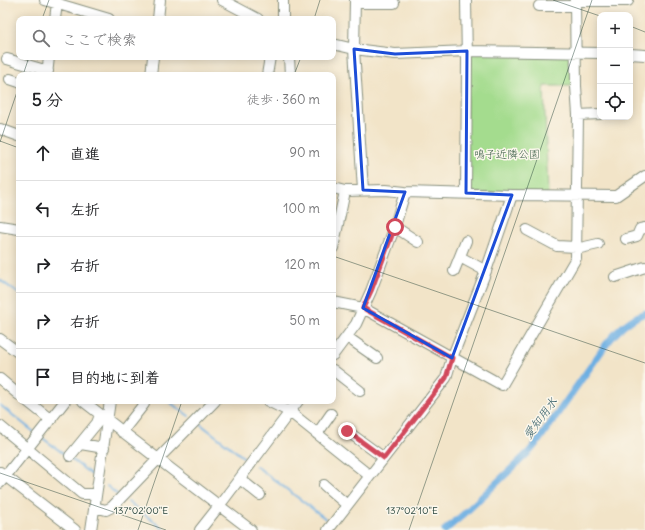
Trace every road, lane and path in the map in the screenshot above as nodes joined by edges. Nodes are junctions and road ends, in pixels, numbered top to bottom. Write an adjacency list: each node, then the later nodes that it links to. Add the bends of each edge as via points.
1 (45, 0): 9 (street)
2 (160, 0): 14 (street)
3 (222, 0): 15 (street)
4 (283, 0): 16 (street)
5 (466, 0): 19 (street)
6 (355, 1): 10 (street); 18 (street)
7 (628, 1): 8 (street)
8 (575, 2): 11 (street); 20 (street)
9 (57, 3): 12 (street); 13 (street)
10 (394, 3)
11 (538, 6)
12 (55, 16)
13 (99, 16)
14 (158, 16)
15 (252, 16)
16 (283, 16)
17 (336, 45): 18 (street)
18 (354, 49): 19 (street, via 395,54); 40 (street)
19 (467, 51): 20 (street); 43 (street)
20 (576, 52): 21 (street); 34 (street)
21 (597, 53)
22 (633, 54): 23 (street)
23 (645, 55)
24 (7, 59): 29 (street)
25 (49, 60): 30 (street)
26 (153, 60): 31 (street)
27 (270, 60): 32 (street)
28 (289, 60): 33 (street)
29 (44, 72)
30 (47, 72)
31 (151, 72)
32 (268, 72)
33 (290, 72)
34 (578, 114): 35 (street); 45 (street)
35 (597, 114)
36 (0, 129): 37 (street)
37 (16, 135)
38 (644, 179): 45 (street, via 616,196)
39 (336, 189): 41 (street)
40 (363, 190): 41 (street); 42 (street)
41 (346, 191): 51 (street)
42 (406, 192): 43 (street); 47 (street)
43 (466, 193): 44 (street)
44 (512, 195): 45 (street); 60 (street)
45 (577, 195): 56 (street)
46 (0, 226): 49 (street)
47 (395, 227): 54 (street); 63 (street)
48 (645, 228): 52 (street, via 640,229 637,236)
49 (16, 229)
50 (527, 230): 56 (street, via 557,246)
51 (336, 235)
52 (626, 239)
53 (466, 241): 57 (street)
54 (418, 242)
55 (598, 244): 56 (street)
56 (576, 248): 69 (street, via 576,258 502,386)
57 (460, 257): 59 (street); 60 (street)
58 (645, 267): 61 (street)
59 (454, 271)
60 (486, 271): 69 (street)
61 (615, 277)
62 (336, 303): 63 (street)
63 (363, 308): 64 (street); 69 (street)
64 (347, 337): 67 (street); 68 (street)
65 (0, 338): 66 (street)
66 (16, 351)
67 (336, 351)
68 (377, 358)
69 (452, 358): 94 (street, via 446,378)
70 (336, 372): 72 (street)
71 (0, 379): 73 (street)
72 (360, 391)
73 (16, 392)
74 (31, 404): 85 (street)
75 (63, 404): 85 (street)
76 (87, 404): 84 (street)
77 (109, 404): 84 (street)
78 (144, 404): 88 (street)
79 (212, 404): 95 (street)
80 (276, 404): 82 (street)
81 (296, 404): 82 (street)
82 (290, 412): 89 (street); 98 (street)
83 (331, 414): 89 (street)
84 (103, 417): 88 (street); 90 (street); 91 (street)
85 (51, 420): 92 (street)
86 (0, 426): 92 (street)
87 (347, 431): 94 (street)
88 (122, 432): 95 (street)
89 (317, 434): 96 (street)
90 (81, 444): 91 (street); 93 (street)
91 (104, 448): 101 (street)
92 (27, 450): 97 (street); 101 (street, via 82,494 91,494)
93 (70, 456)
94 (384, 458): 96 (street)
95 (158, 459): 101 (street, via 112,507 106,510); 103 (street)
96 (370, 476): 102 (street)
97 (2, 477): 104 (street)
98 (240, 479): 100 (street); 103 (street)
99 (324, 485): 102 (street)
100 (260, 495)
101 (94, 502): 105 (street)
102 (347, 505): 108 (street)
103 (220, 506): 106 (street); 107 (street)
104 (75, 530)
105 (90, 530)
106 (200, 530)
107 (251, 530)
108 (328, 530)

